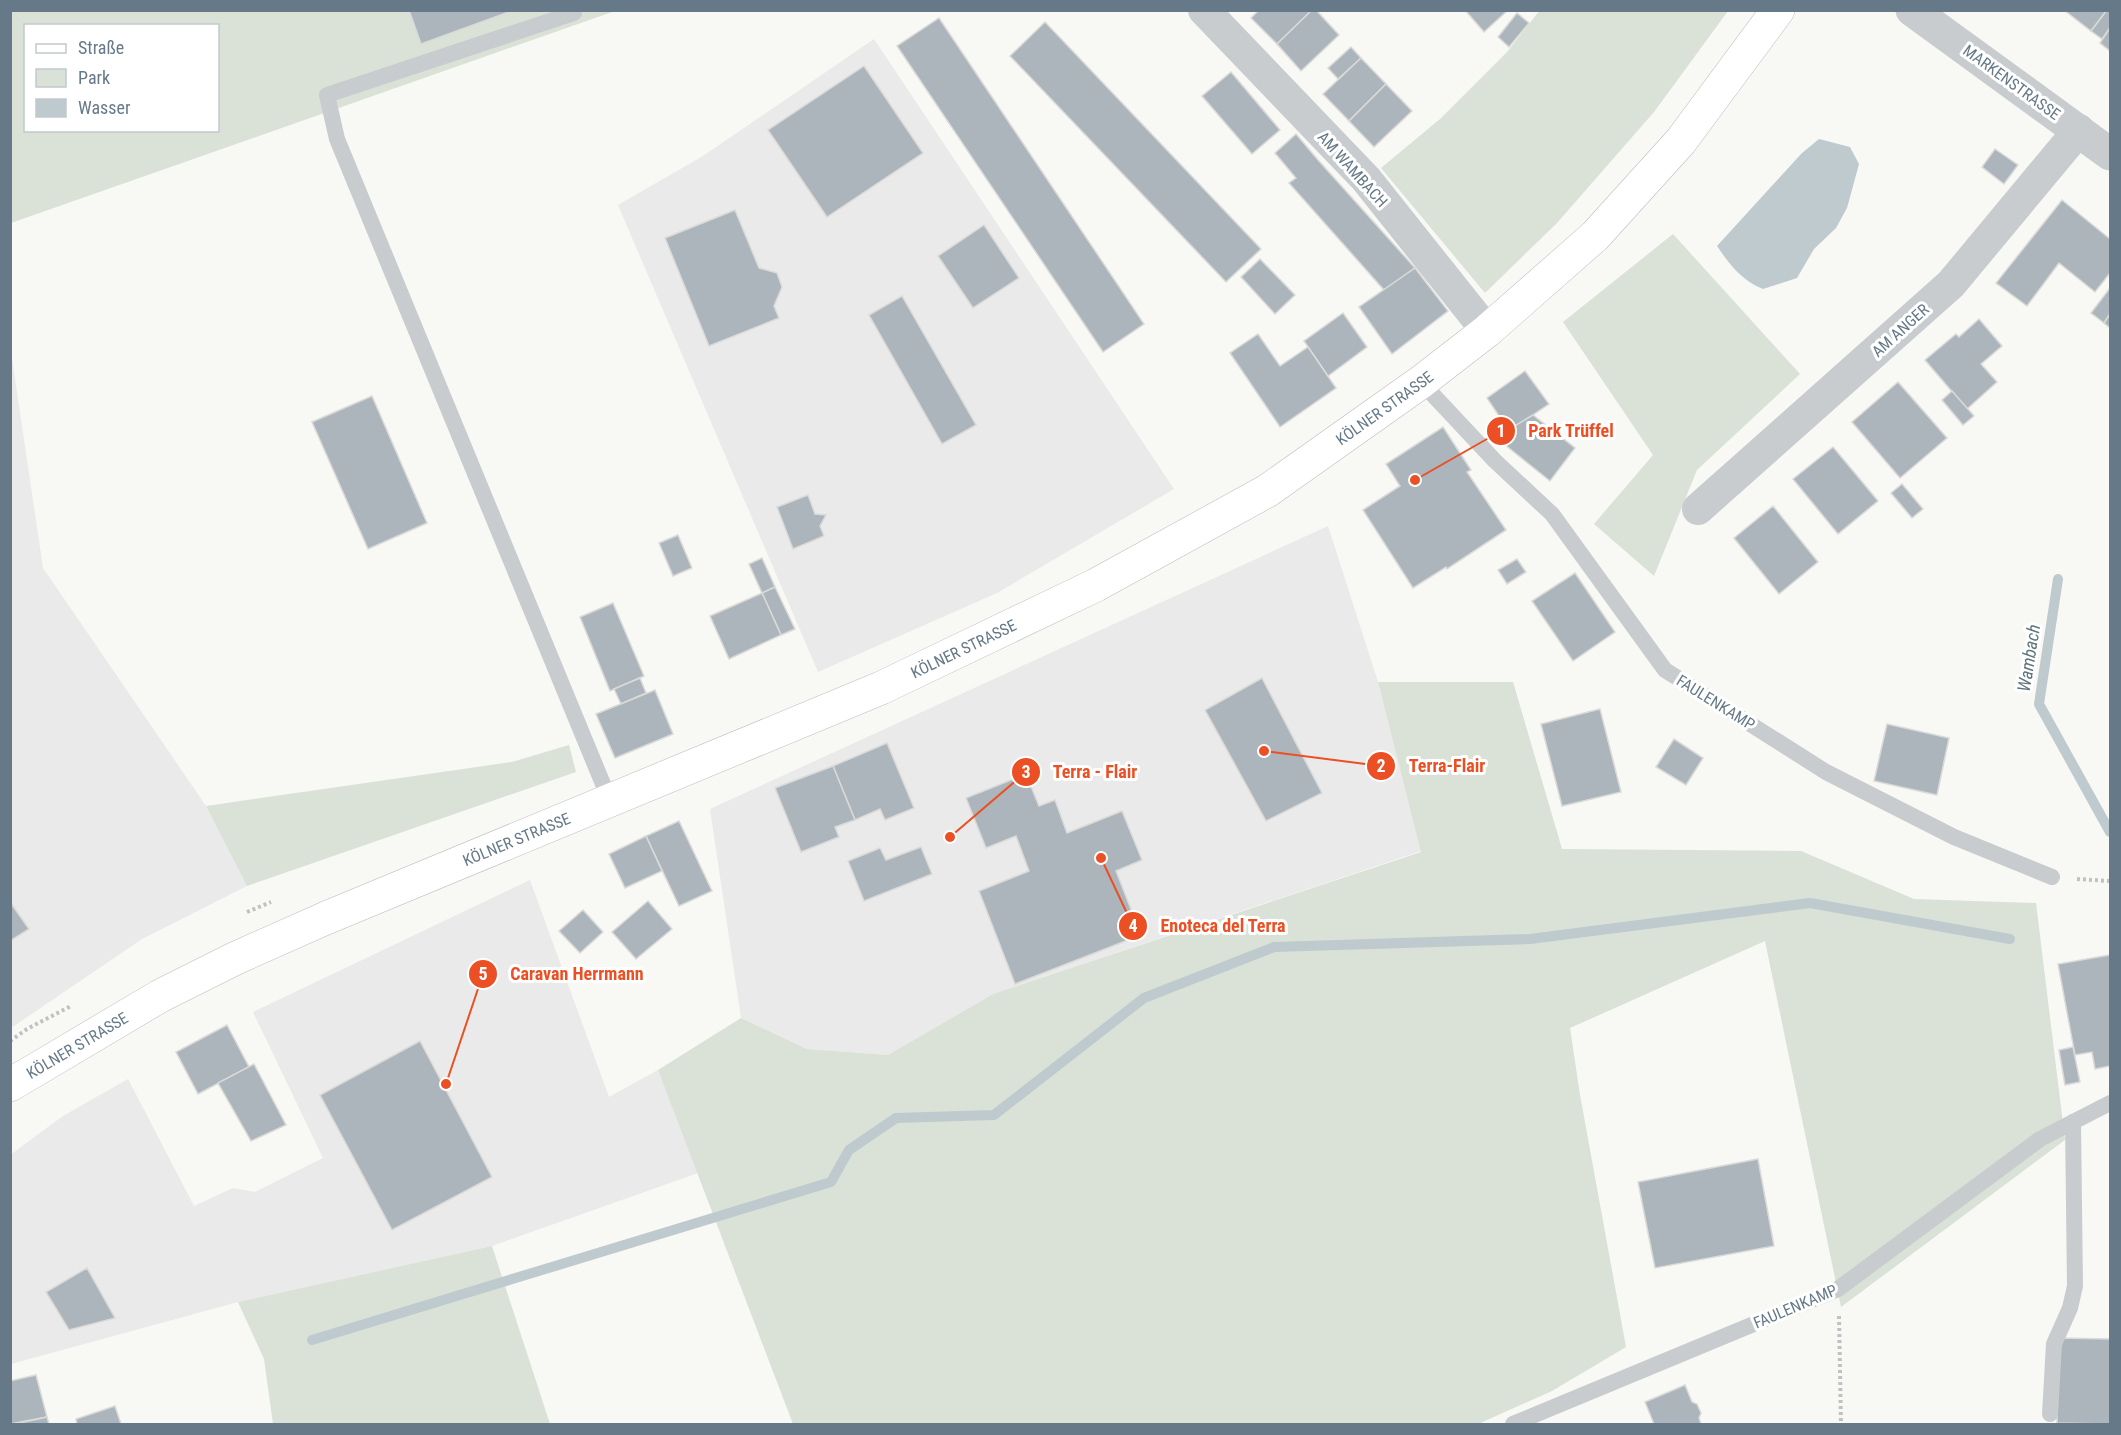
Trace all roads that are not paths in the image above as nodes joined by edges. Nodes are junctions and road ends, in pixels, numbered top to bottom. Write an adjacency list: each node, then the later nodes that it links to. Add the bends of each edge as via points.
1 (573, 10): 10 (lane, via 574,13 327,95 338,139)
2 (1778, 10): 7 (main road, KÖLNER STRASSE, via 1681,141 1603,228)
3 (1912, 10): 5 (street, MARKENSTRASSE)
4 (1209, 12): 7 (street, AM WAMBACH, via 1366,179)
5 (2079, 130): 6 (street, MARKENSTRASSE); 9 (street, AM ANGER, via 1951,284)
6 (2110, 154)
7 (1486, 331): 8 (main road, KÖLNER STRASSE)
8 (1421, 382): 10 (main road, KÖLNER STRASSE, via 1267,491 1096,585 881,688); 11 (lane, FAULENKAMP, via 1495,461 1552,514 1665,670 1826,772 1954,837)
9 (1698, 509)
10 (610, 801): 12 (main road, KÖLNER STRASSE, via 236,958 160,996)
11 (2052, 877)
12 (10, 1085)
13 (2110, 1102): 14 (lane, FAULENKAMP)
14 (2073, 1122): 15 (lane, via 2074,1286 2070,1308 2054,1344); 16 (lane, FAULENKAMP, via 2040,1139 1838,1288)
15 (2050, 1414)
16 (1513, 1425)

